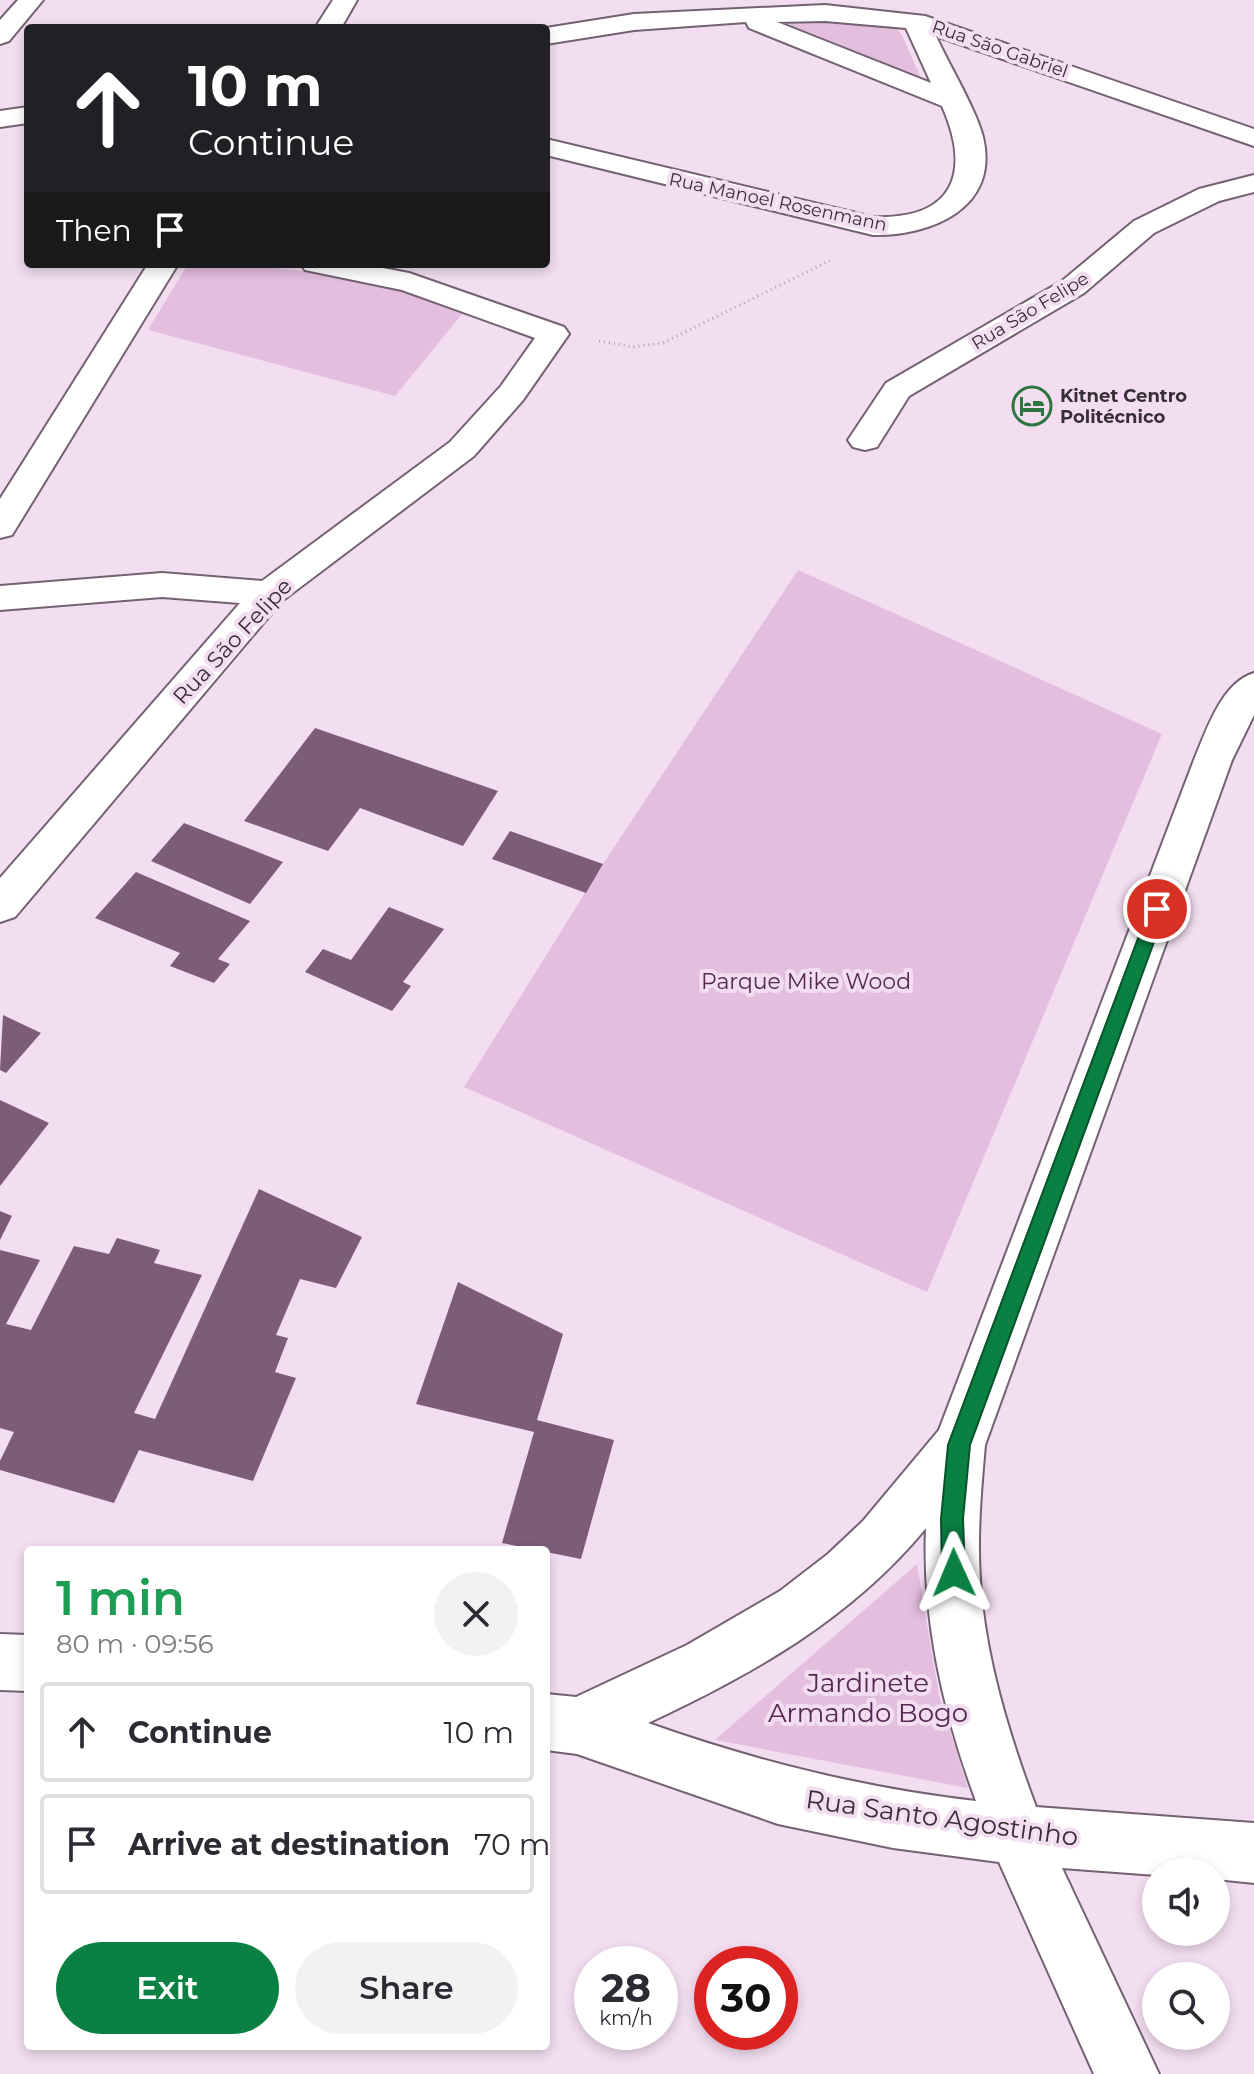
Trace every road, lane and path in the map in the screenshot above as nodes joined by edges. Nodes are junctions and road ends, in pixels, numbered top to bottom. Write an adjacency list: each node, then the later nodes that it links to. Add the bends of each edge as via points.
1 (31, 0): 11 (street)
2 (345, 0): 9 (street)
3 (894, 0): 7 (street)
4 (794, 7): 6 (street, Rua São Gabriel); 7 (street, Rua São Gabriel)
5 (638, 11): 6 (street, Rua São Gabriel); 10 (street, Rua São Gabriel)
6 (739, 15): 12 (street)
7 (867, 15): 8 (street, Rua São Gabriel)
8 (916, 21): 12 (street, Rua Manoel Rosenmann); 15 (street, Rua São Gabriel)
9 (330, 24)
10 (550, 35)
11 (0, 36)
12 (952, 101): 18 (street, Rua Manoel Rosenmann, via 972,153 957,198 919,226)
13 (24, 116): 14 (street)
14 (0, 119)
15 (1254, 138)
16 (550, 148): 18 (street, Rua Manoel Rosenmann)
17 (1254, 183): 22 (street, Rua São Felipe, via 1209,195 1144,227 1073,287 897,390)
18 (873, 226): 21 (path, via 853,250 663,343 633,347)
19 (161, 268): 23 (street)
20 (337, 268): 21 (street, via 409,282)
21 (553, 334): 24 (street, Rua São Felipe, via 512,393 462,449)
22 (865, 440)
23 (0, 527)
24 (269, 593): 25 (street, via 162,585); 27 (street, Rua São Felipe)
25 (0, 598)
26 (1254, 686): 28 (street, via 1229,722 1213,760)
27 (0, 906)
28 (959, 1445): 31 (street, via 895,1526 830,1588 758,1639); 32 (street, via 952,1519 954,1600 990,1766)
29 (0, 1662): 30 (street)
30 (24, 1663)
31 (562, 1724): 32 (street, Rua Santo Agostinho, via 778,1795 886,1816)
32 (1014, 1832): 33 (street, Rua Santo Agostinho); 34 (street)
33 (1254, 1853)
34 (1127, 2074)

